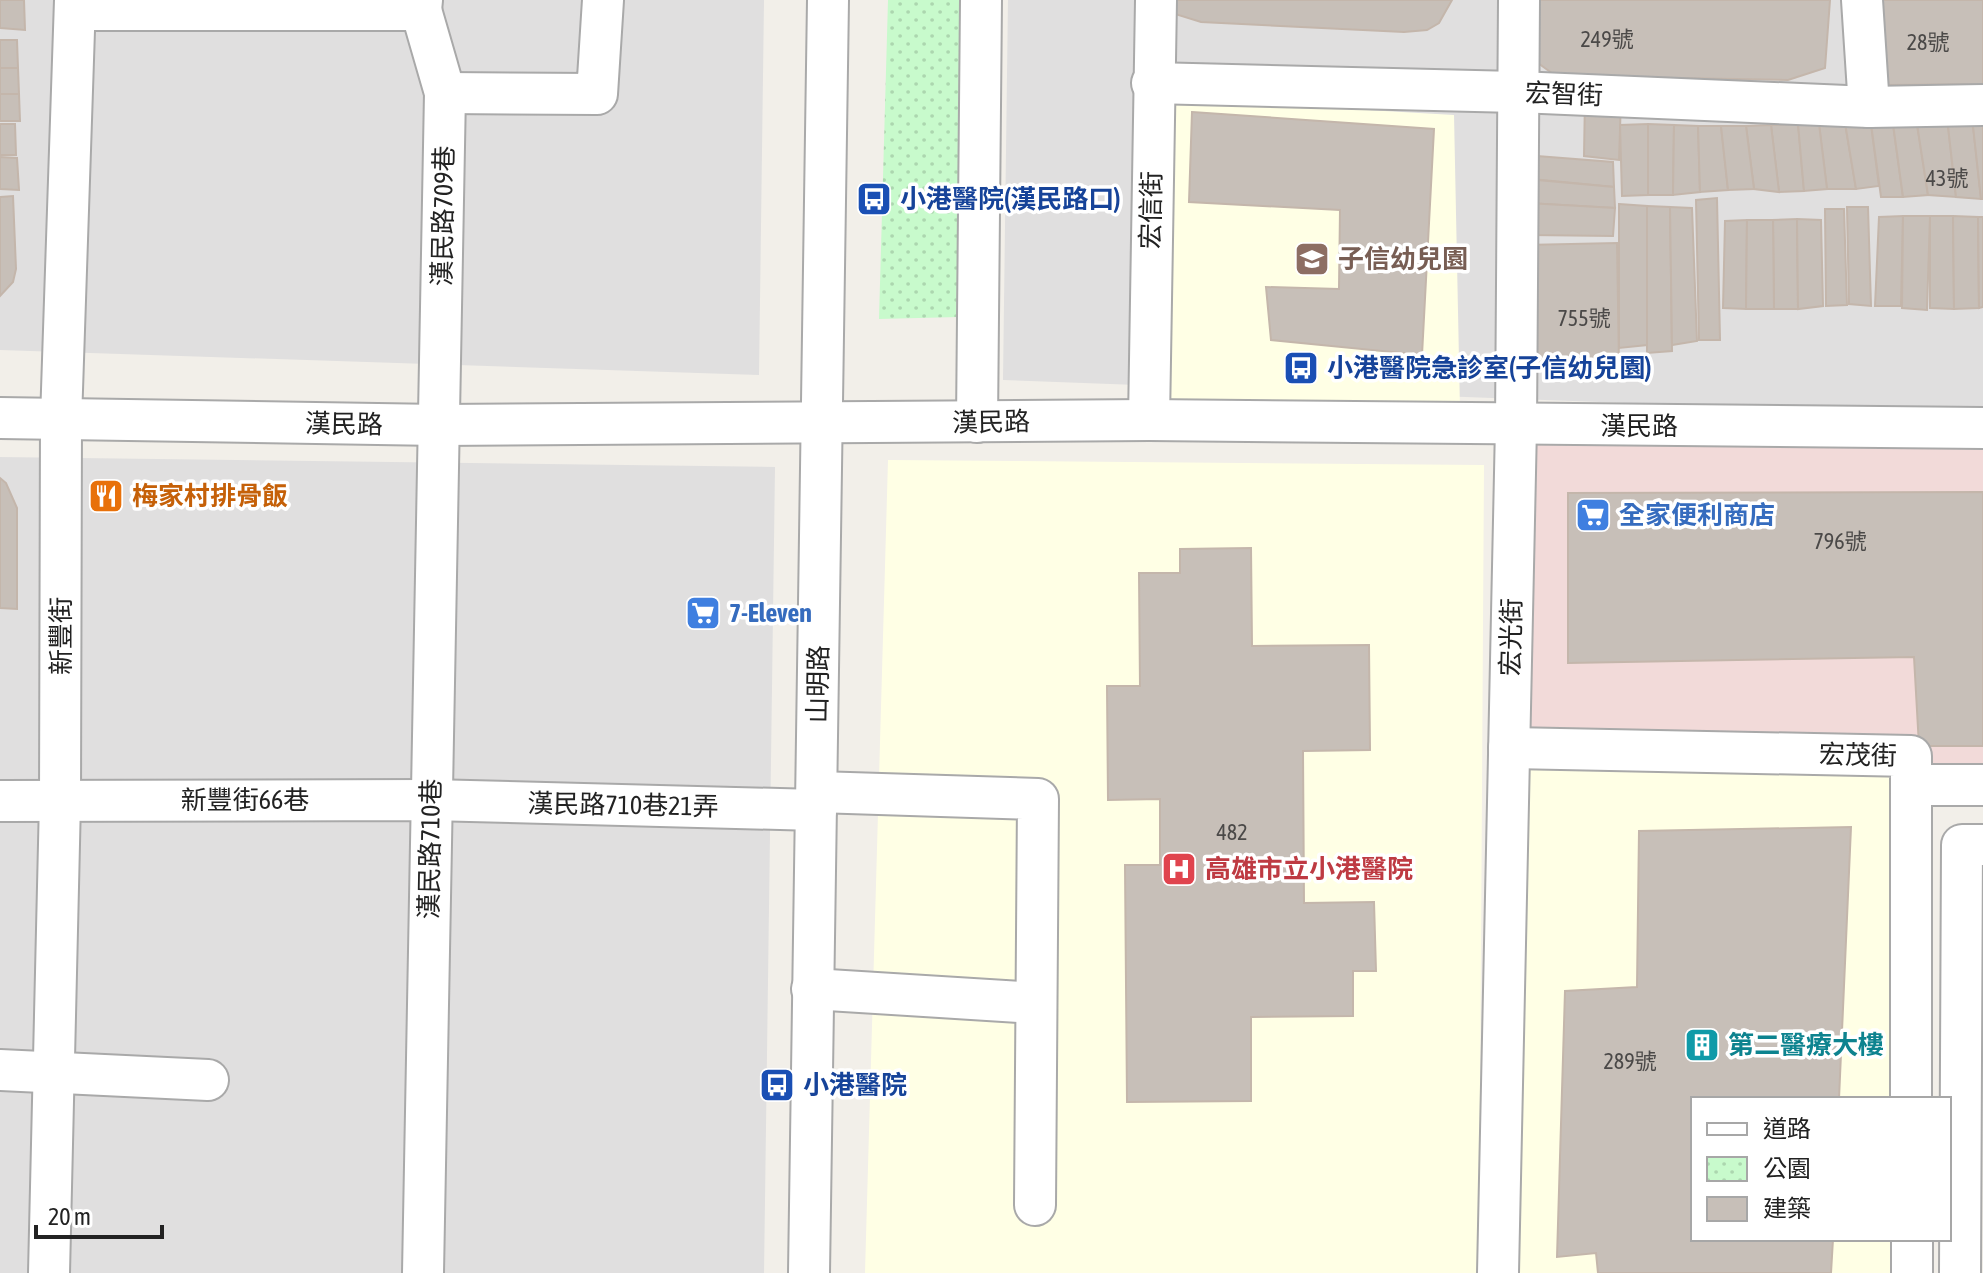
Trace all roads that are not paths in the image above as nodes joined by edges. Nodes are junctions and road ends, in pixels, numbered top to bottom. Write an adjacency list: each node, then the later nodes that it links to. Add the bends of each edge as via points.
1 (603, 0): 11 (street, via 597,94)
2 (828, 0): 18 (street, 山明路)
3 (981, 0): 17 (street)
4 (1156, 0): 9 (street, 宏信街)
5 (1519, 0): 10 (street, 宏光街)
6 (1862, 0): 13 (street)
7 (75, 5): 8 (street); 15 (street, 新豐街)
8 (422, 5): 11 (street, 漢民路709巷)
9 (1152, 83): 10 (street, 宏智街); 16 (street, 宏信街)
10 (1516, 92): 13 (street, 宏智街); 20 (street, 宏光街)
11 (445, 93): 19 (street, 漢民路709巷)
12 (1983, 105): 13 (street, 宏智街)
13 (1869, 107)
14 (0, 418): 15 (street, 漢民路)
15 (61, 420): 19 (street, 漢民路); 27 (street, 新豐街)
16 (1149, 420): 17 (street, 漢民路); 20 (street, 漢民路)
17 (977, 422): 18 (street, 漢民路)
18 (820, 424): 19 (street, 漢民路); 28 (street, 山明路)
19 (439, 425): 25 (street, 漢民路710巷)
20 (1516, 426): 21 (street, 漢民路); 22 (street, 宏光街)
21 (1983, 428)
22 (1509, 748): 23 (street, 宏茂街, via 1911,756); 41 (street, 宏光街)
23 (1911, 785): 24 (street); 35 (street, 宏茂街)
24 (1983, 785)
25 (430, 800): 27 (street, 新豐街66巷); 28 (street, 漢民路710巷21弄); 39 (street, 漢民路710巷)
26 (0, 801): 27 (street, 新豐街66巷)
27 (60, 801): 33 (street, 新豐街)
28 (816, 801): 30 (street, 山明路); 31 (street, 漢民路710巷21弄, via 1038,799)
29 (1983, 845): 43 (street, via 1962,845)
30 (812, 989): 31 (street); 40 (street, 山明路)
31 (1036, 1003): 36 (street)
32 (0, 1070): 33 (street)
33 (56, 1071): 34 (street); 38 (street, 新豐街)
34 (208, 1080)
35 (1911, 1097)
36 (1035, 1205)
37 (1912, 1241): 42 (street)
38 (49, 1273)
39 (423, 1273)
40 (809, 1273)
41 (1498, 1273)
42 (1912, 1273)
43 (1960, 1273)

